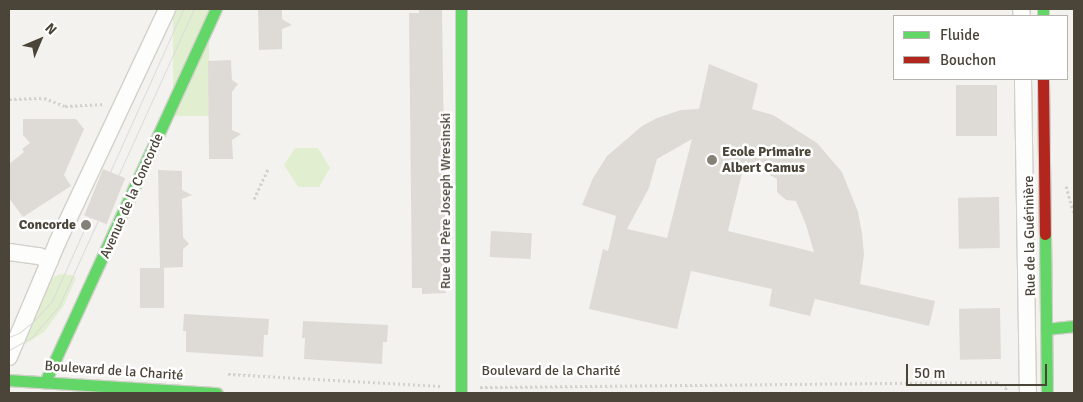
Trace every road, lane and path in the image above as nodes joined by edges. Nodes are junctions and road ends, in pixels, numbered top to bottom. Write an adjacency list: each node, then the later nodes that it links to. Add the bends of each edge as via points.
1 (167, 9): 13 (street)
2 (216, 9): 19 (street, Avenue de la Concorde)
3 (461, 9): 20 (street, Rue du Père Joseph Wresinski)
4 (1023, 80): 23 (street)
5 (1043, 80): 15 (street, Rue de la Guérinière)
6 (9, 99): 7 (path, via 44,98 65,106)
7 (104, 104)
8 (268, 169): 10 (path)
9 (1065, 182): 11 (path)
10 (254, 199)
11 (1074, 214)
12 (9, 252): 13 (street)
13 (50, 260): 16 (street)
14 (1074, 326): 15 (street)
15 (1046, 329): 24 (street, Rue de la Guérinière)
16 (9, 358)
17 (225, 374): 20 (path, Boulevard de la Charité)
18 (9, 380): 19 (street, Boulevard de la Charité)
19 (45, 382): 21 (street, Boulevard de la Charité)
20 (457, 389): 22 (path, Boulevard de la Charité, via 996,382 1006,387)
21 (217, 393)
22 (1006, 393)
23 (1028, 393)
24 (1047, 393)

